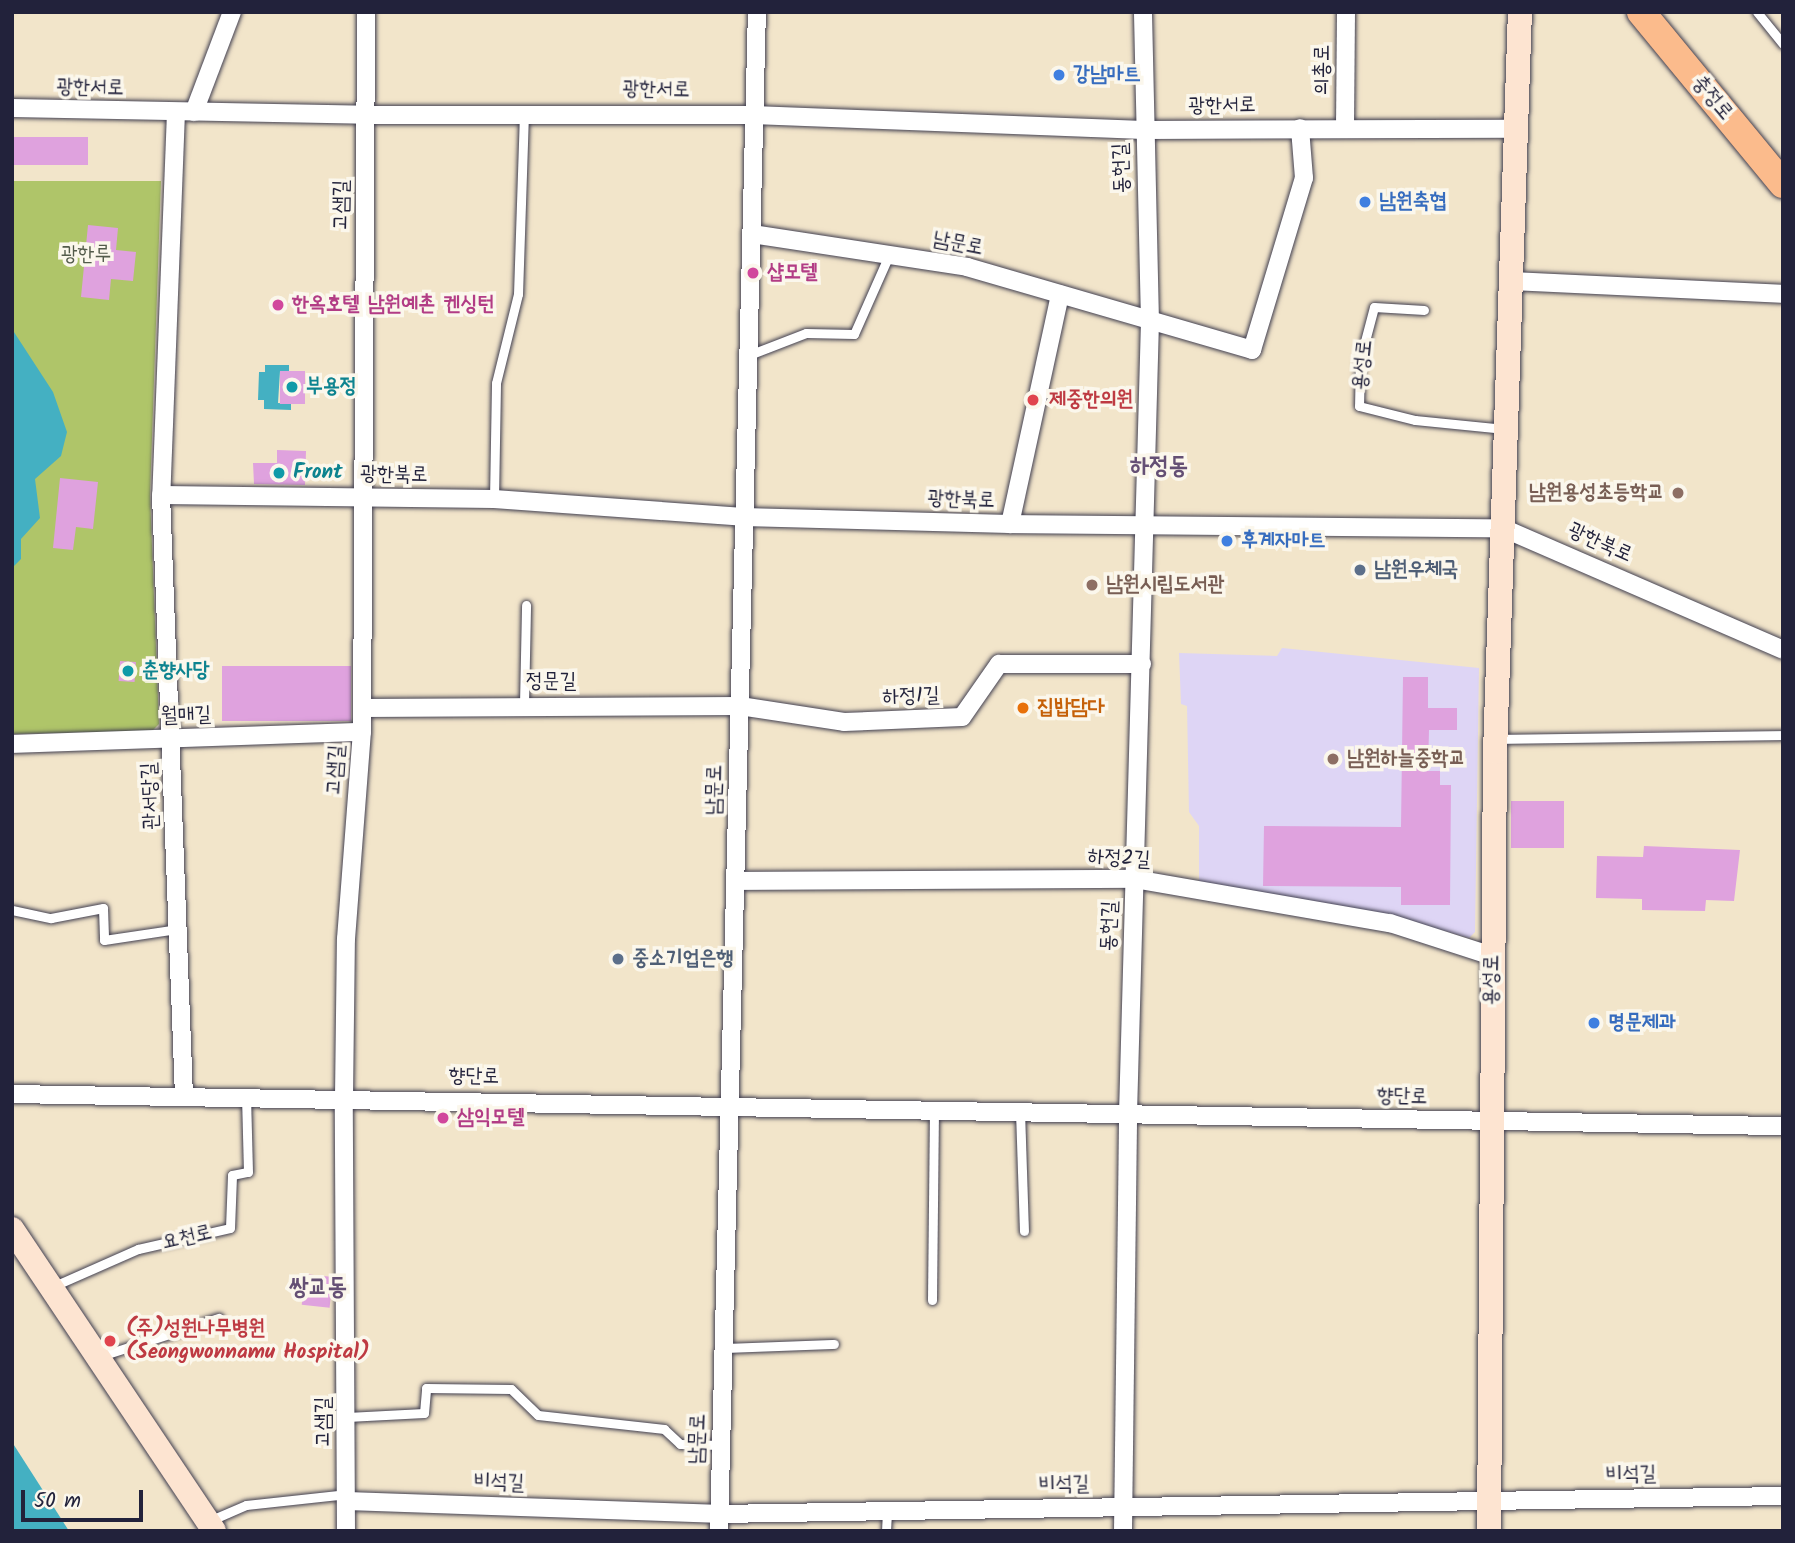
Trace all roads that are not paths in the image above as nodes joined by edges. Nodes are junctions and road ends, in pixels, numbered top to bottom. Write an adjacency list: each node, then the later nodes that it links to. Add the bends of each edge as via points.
1 (232, 12): 12 (street)
2 (366, 12): 14 (street, 고샘길)
3 (757, 12): 13 (street, 남문로)
4 (1143, 12): 18 (street, 동헌길)
5 (1346, 12): 15 (street, 의총로)
6 (1520, 12): 17 (street, 용성로)
7 (1641, 12): 19 (main road, 충정로)
8 (1757, 12): 9 (lane)
9 (1783, 44)
10 (12, 108): 12 (street, 광한서로)
11 (524, 111): 13 (street, 광한서로); 14 (street, 광한서로); 31 (lane, via 518,294 496,383)
12 (185, 112): 14 (street, 광한서로); 29 (street)
13 (753, 114): 18 (street, 광한서로); 20 (street, 남문로)
14 (366, 115): 30 (street, 고샘길)
15 (1345, 127): 16 (street, 광한서로); 17 (street, 광한서로)
16 (1300, 128): 18 (street, 광한서로); 26 (street, via 1304,178 1252,350)
17 (1514, 129): 22 (street, 용성로)
18 (1144, 130): 26 (street, 동헌길)
19 (1783, 184)
20 (752, 234): 21 (street, 남문로); 27 (street, 남문로)
21 (889, 256): 23 (street, 남문로, via 967,267); 27 (lane, via 855,334 806,333)
22 (1510, 281): 24 (street); 28 (street, 용성로)
23 (1060, 294): 26 (street, 남문로); 33 (street, 광한북로)
24 (1783, 294)
25 (1424, 310): 28 (lane, 용성로, via 1374,307 1360,360 1359,406 1415,420)
26 (1150, 322): 34 (street, 동헌길)
27 (749, 355): 32 (street, 남문로)
28 (1507, 429): 35 (street, 용성로)
29 (161, 495): 30 (street, 광한북로); 45 (street, 관서당길)
30 (362, 498): 31 (street, 광한북로); 41 (street, 고샘길)
31 (494, 499): 32 (street, 광한북로)
32 (743, 517): 33 (street, 광한북로); 40 (street, 남문로)
33 (1010, 524): 34 (street, 광한북로)
34 (1145, 524): 35 (street, 광한북로); 38 (street, 동헌길)
35 (1503, 528): 37 (street, 광한북로); 44 (street, 용성로)
36 (526, 605): 39 (lane)
37 (1783, 650)
38 (1142, 664): 40 (street, 하정1길, via 999,664 962,717 844,722); 47 (street, 동헌길)
39 (524, 704): 40 (street, 정문길); 41 (street, 정문길)
40 (740, 706): 48 (street, 남문로)
41 (362, 708): 42 (street, 고샘길)
42 (362, 733): 45 (street, 월매길); 55 (street, 고샘길, via 346,939)
43 (1783, 736): 44 (lane)
44 (1495, 739): 51 (street, 용성로)
45 (172, 740): 46 (street, 월매길); 50 (street, 관서당길)
46 (12, 744)
47 (1134, 879): 48 (street, 하정2길); 51 (street, 하정2길, via 1390,923); 59 (street, 동헌길)
48 (735, 881): 56 (street, 남문로)
49 (12, 911): 50 (lane, via 51,918 103,908 104,940)
50 (178, 929): 53 (street, 관서당길)
51 (1492, 956): 60 (street, 용성로)
52 (12, 1094): 53 (street, 향단로)
53 (184, 1096): 54 (street, 향단로)
54 (246, 1096): 55 (street, 향단로); 64 (lane, 요천로, via 247,1172 232,1175 230,1228 138,1249)
55 (344, 1097): 56 (street, 향단로); 70 (street, 고샘길)
56 (730, 1106): 57 (street, 향단로); 68 (street, 남문로)
57 (934, 1110): 58 (street, 향단로); 65 (lane)
58 (1020, 1111): 59 (street, 향단로); 63 (lane)
59 (1128, 1114): 60 (street, 향단로); 75 (street, 동헌길)
60 (1489, 1122): 61 (street, 향단로); 74 (street, 용성로)
61 (1783, 1126)
62 (12, 1229): 64 (street)
63 (1024, 1231)
64 (51, 1287): 69 (street)
65 (932, 1300)
66 (219, 1318): 69 (lane)
67 (834, 1344): 68 (lane)
68 (723, 1348): 71 (street, 남문로)
69 (97, 1357): 78 (street)
70 (346, 1417): 71 (lane, via 424,1413 426,1388 511,1390 538,1415 664,1429 680,1444); 73 (street, 고샘길)
71 (721, 1445): 77 (street, 남문로)
72 (1783, 1496): 74 (street, 비석길)
73 (347, 1497): 77 (street, 비석길); 78 (lane, 비석길, via 246,1504); 79 (street, 고샘길)
74 (1489, 1500): 75 (street, 비석길); 82 (street, 용성로)
75 (1123, 1506): 76 (street, 비석길); 81 (street, 동헌길)
76 (887, 1511): 77 (street, 비석길); 80 (lane)
77 (719, 1522)
78 (211, 1526)
79 (346, 1531)
80 (886, 1531)
81 (1123, 1531)
82 (1489, 1531)

